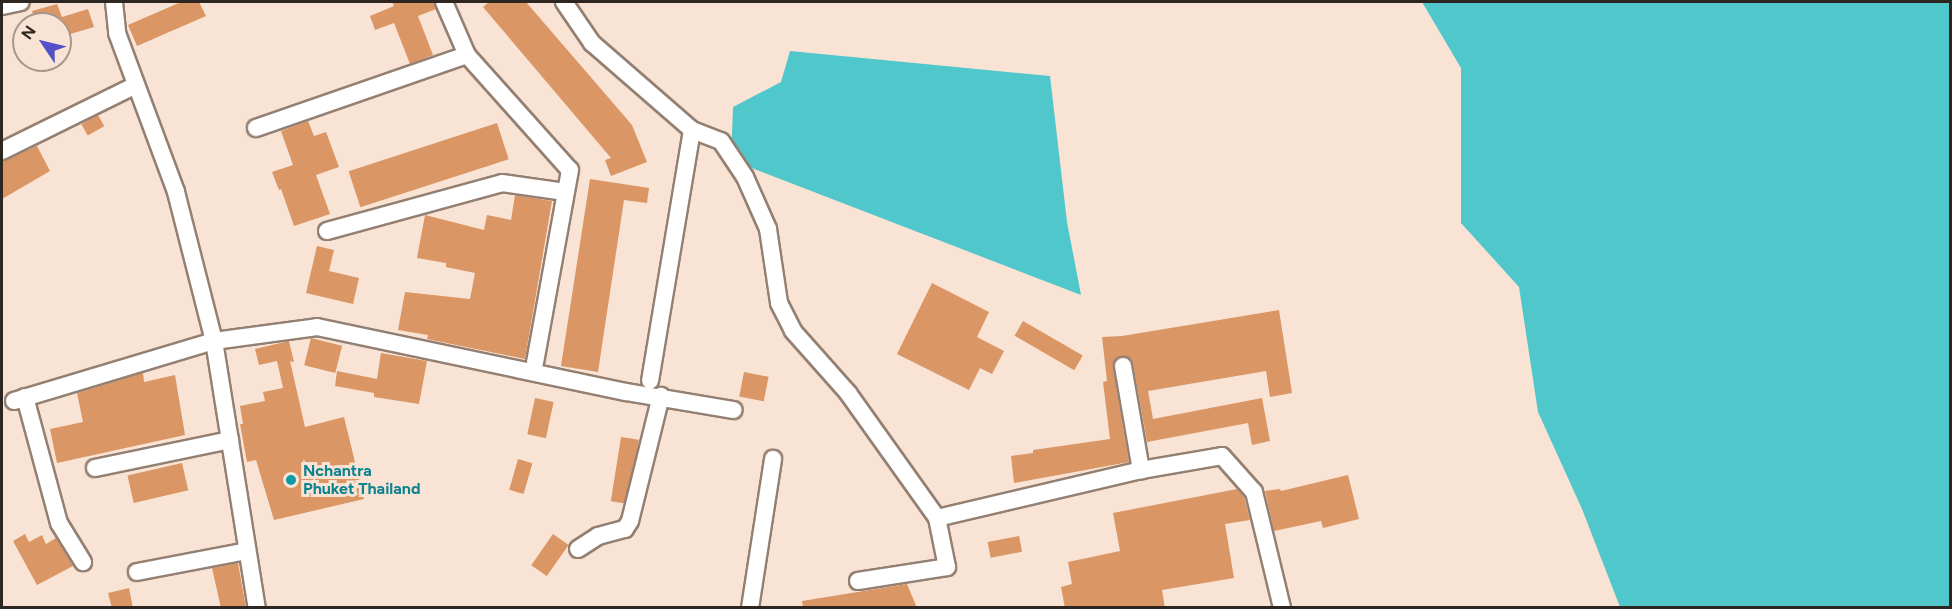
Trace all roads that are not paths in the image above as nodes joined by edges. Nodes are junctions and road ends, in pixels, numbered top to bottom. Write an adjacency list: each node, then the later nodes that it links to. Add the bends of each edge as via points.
1 (21, 2): 5 (street)
2 (114, 2): 7 (street, via 117,33)
3 (444, 2): 6 (street)
4 (564, 2): 9 (street, via 592,43)
5 (2, 6)
6 (467, 55): 8 (street); 11 (street, via 570,170)
7 (136, 85): 10 (street); 13 (street, via 176,192)
8 (256, 128)
9 (692, 130): 16 (street); 23 (street, via 721,141 745,177 768,229 779,303 793,331 848,393)
10 (2, 151)
11 (565, 192): 12 (street, via 502,183); 14 (street)
12 (327, 231)
13 (214, 341): 17 (street, via 317,327); 19 (street); 26 (street, via 20,399 59,523)
14 (535, 363)
15 (1123, 366): 22 (street)
16 (650, 381)
17 (661, 396): 18 (street); 24 (street, via 630,521 619,533 598,536)
18 (733, 410)
19 (230, 440): 21 (street); 25 (street)
20 (773, 459): 30 (street)
21 (95, 468)
22 (1141, 470): 23 (street); 31 (street, via 1222,456 1254,492)
23 (937, 518): 28 (street, via 947,567)
24 (578, 549)
25 (248, 551): 27 (street); 29 (street)
26 (83, 562)
27 (137, 572)
28 (858, 581)
29 (257, 608)
30 (750, 608)
31 (1282, 608)

